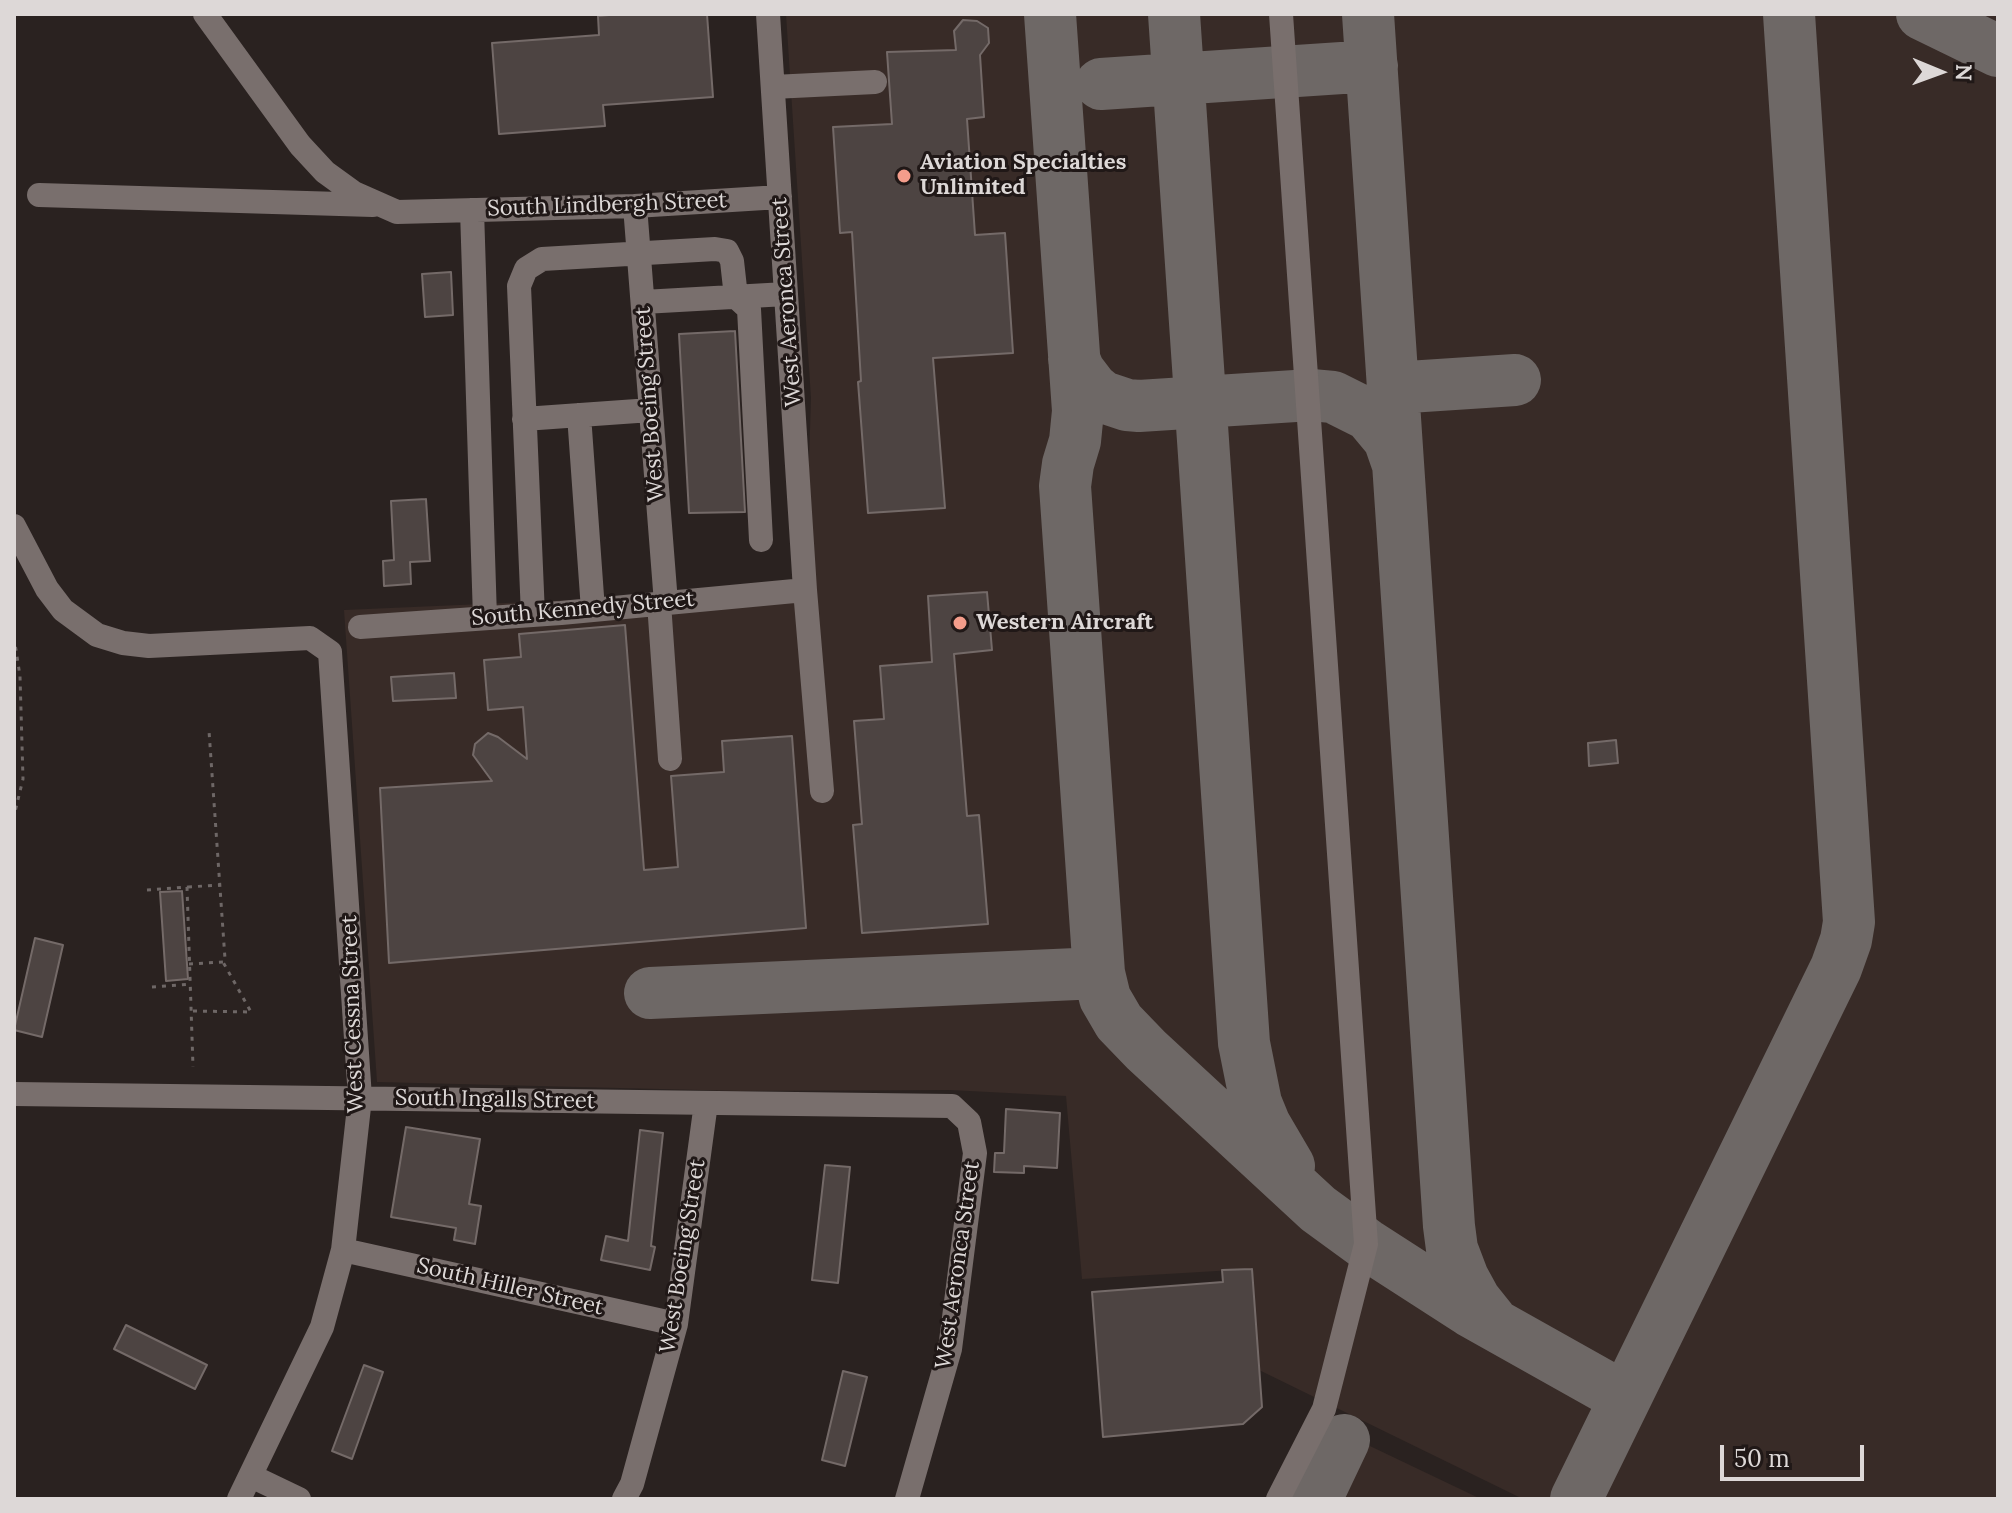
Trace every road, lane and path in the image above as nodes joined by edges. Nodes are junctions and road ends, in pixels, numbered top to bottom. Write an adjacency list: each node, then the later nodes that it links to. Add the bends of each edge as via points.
1 (205, 14): 8 (street, via 300,145 325,172)
2 (768, 14): 5 (street, West Aeronca Street)
3 (1281, 14): 51 (street, via 1366,1244 1324,1409)
4 (875, 82): 5 (street)
5 (773, 87): 7 (street, West Aeronca Street)
6 (39, 195): 8 (street)
7 (780, 197): 9 (street, South Lindbergh Street); 12 (street, West Aeronca Street)
8 (378, 205): 10 (street, South Lindbergh Street, via 397,212)
9 (635, 206): 10 (street, South Lindbergh Street); 11 (street, West Boeing Street)
10 (472, 210): 24 (street)
11 (639, 254): 13 (street, via 727,251); 14 (street, West Boeing Street); 17 (street, via 542,259 526,269 519,286)
12 (786, 294): 13 (street); 20 (street, West Aeronca Street)
13 (736, 297): 14 (street); 19 (street, via 749,309)
14 (643, 302): 15 (street, West Boeing Street)
15 (651, 410): 16 (street); 21 (street, West Boeing Street)
16 (579, 415): 17 (street); 22 (street)
17 (524, 419): 23 (street)
18 (14, 526): 41 (street, West Cessna Street, via 47,589 63,610 97,635 149,646 310,638 330,652)
19 (761, 540)
20 (805, 590): 21 (street, South Kennedy Street); 29 (street, West Aeronca Street)
21 (663, 603): 22 (street, South Kennedy Street); 28 (street, West Boeing Street)
22 (593, 610): 23 (street, South Kennedy Street)
23 (533, 615): 24 (street, South Kennedy Street)
24 (485, 618): 25 (street, South Kennedy Street)
25 (360, 627)
26 (14, 637): 30 (path, via 23,779)
27 (209, 731): 31 (path)
28 (670, 759)
29 (822, 791)
30 (14, 816)
31 (220, 885): 32 (path); 34 (path)
32 (187, 887): 33 (path); 35 (path)
33 (147, 890)
34 (223, 962): 35 (path); 38 (path, via 251,1012)
35 (189, 964): 36 (path)
36 (191, 984): 37 (path); 38 (path)
37 (152, 987)
38 (193, 1011): 39 (path)
39 (193, 1067)
40 (14, 1094): 41 (street, South Ingalls Street)
41 (360, 1098): 42 (street, South Ingalls Street); 44 (street, West Cessna Street)
42 (706, 1103): 43 (street, South Ingalls Street, via 952,1106); 45 (street, West Boeing Street)
43 (969, 1122): 50 (street, West Aeronca Street, via 975,1153 950,1349)
44 (343, 1250): 45 (street, South Hiller Street); 46 (street, West Cessna Street, via 322,1327)
45 (676, 1324): 49 (street, West Boeing Street)
46 (251, 1476): 47 (street, West Cessna Street); 48 (street)
47 (239, 1499)
48 (299, 1499)
49 (624, 1499)
50 (907, 1499)
51 (1278, 1499)

